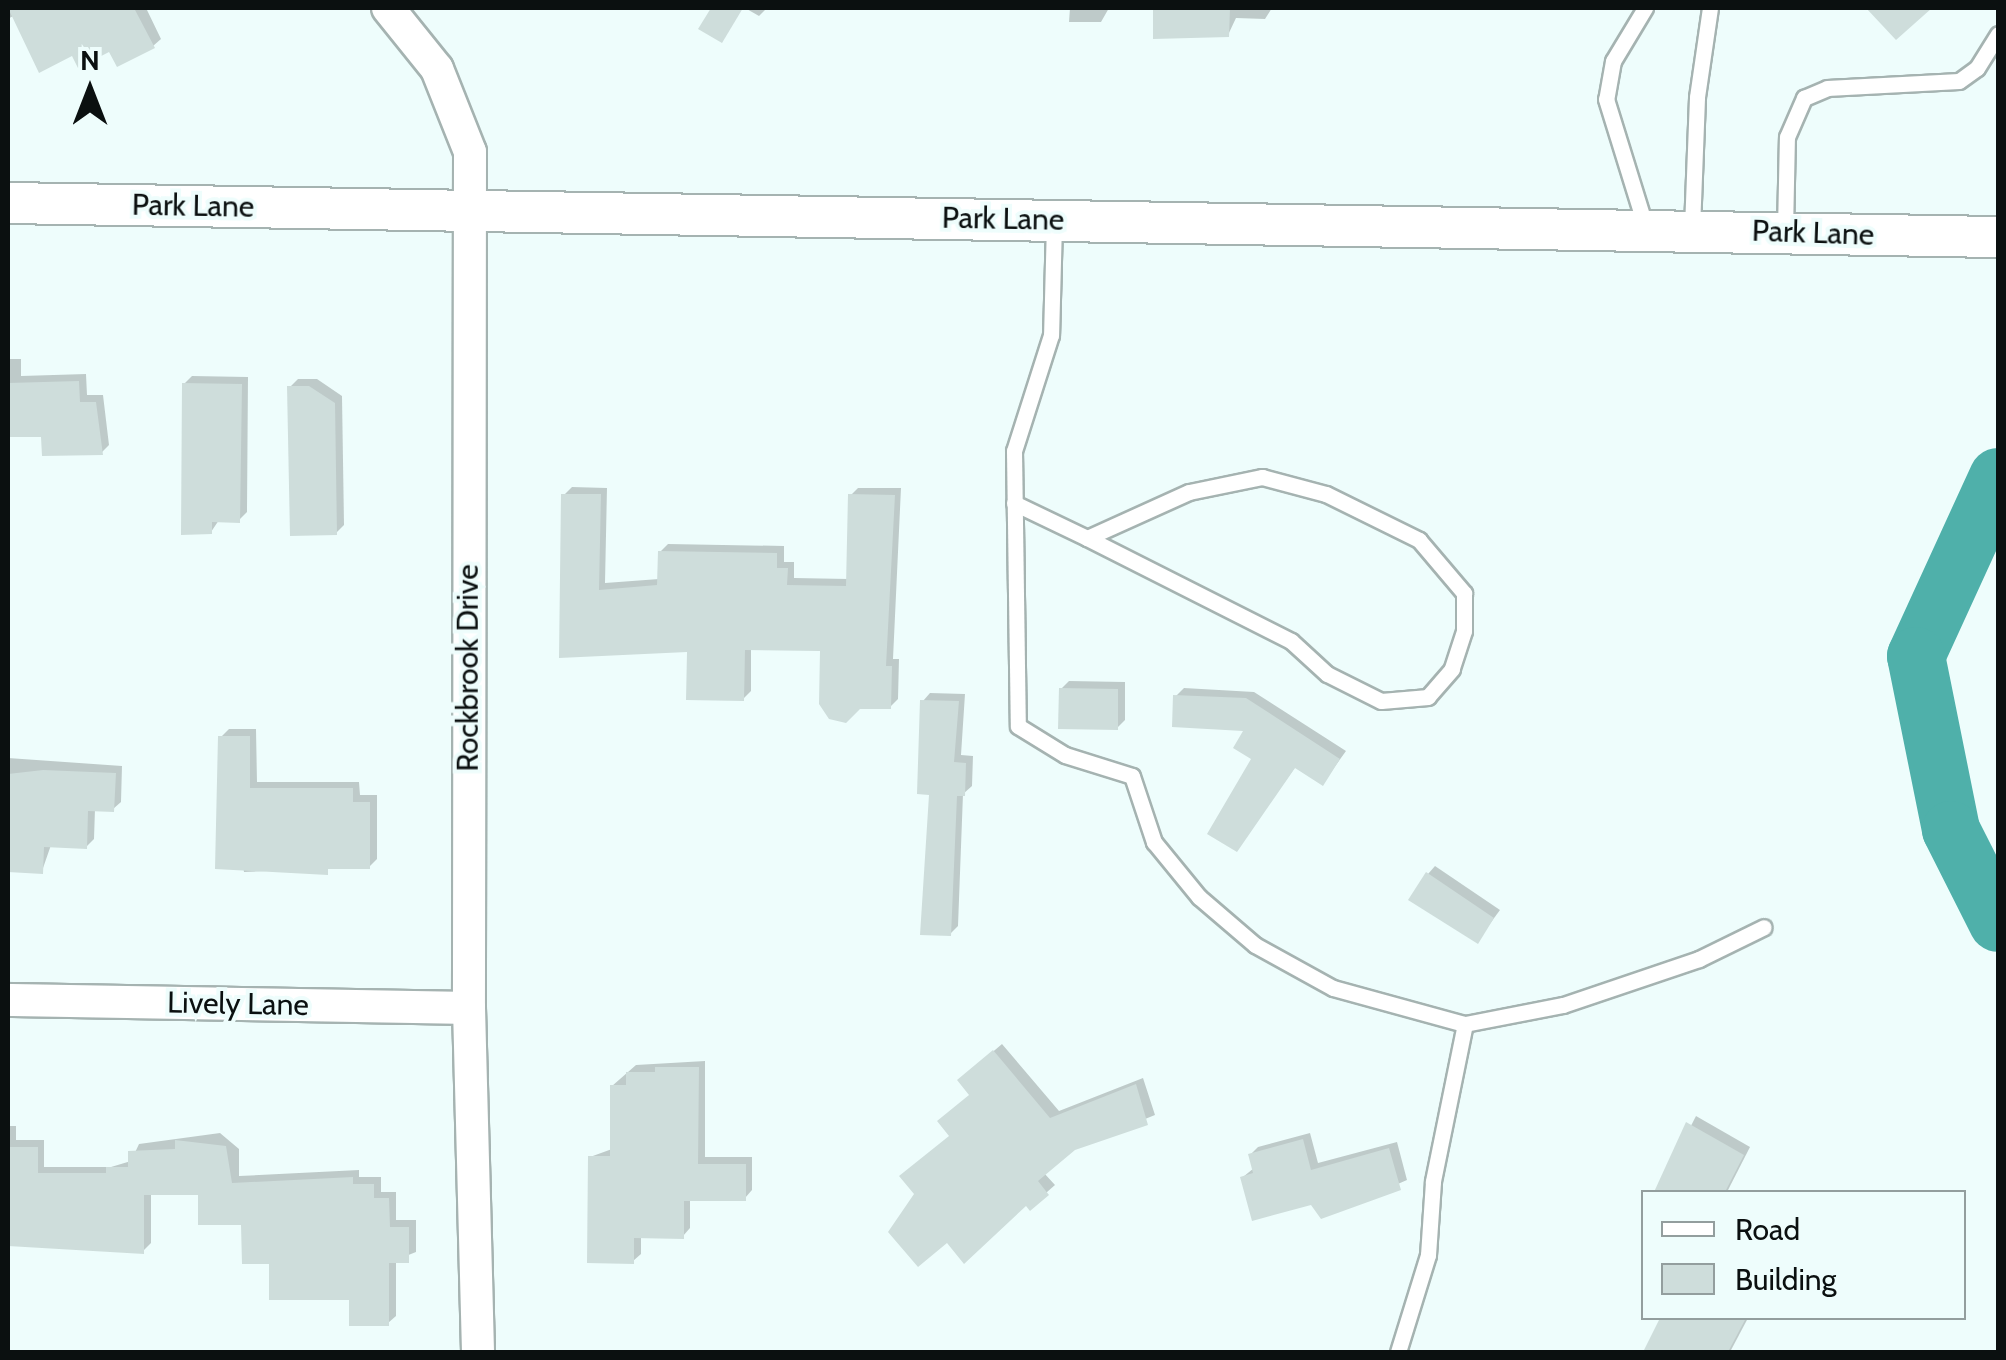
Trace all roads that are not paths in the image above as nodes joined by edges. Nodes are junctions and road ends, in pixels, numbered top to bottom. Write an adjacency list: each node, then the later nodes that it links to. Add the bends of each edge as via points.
1 (388, 8): 6 (street, Rockbrook Drive, via 436,69 454,106 470,152)
2 (1645, 8): 8 (lane, via 1613,61 1606,99)
3 (1710, 8): 9 (lane, via 1697,97)
4 (1998, 34): 10 (lane, via 1977,68 1959,80 1827,88 1804,98 1787,137)
5 (8, 202): 6 (street, Park Lane)
6 (470, 211): 7 (street, Park Lane); 16 (street, Rockbrook Drive)
7 (1054, 219): 8 (street, Park Lane); 12 (lane, via 1050,336 1014,451)
8 (1646, 228): 9 (street, Park Lane)
9 (1692, 228): 10 (street, Park Lane)
10 (1785, 233): 11 (street, Park Lane)
11 (1998, 237)
12 (1014, 503): 13 (lane); 17 (lane, via 1018,726 1065,755 1132,776 1154,842 1199,897 1255,945 1334,988)
13 (1087, 538): 13 (lane, via 1189,492 1262,477 1326,494 1419,540 1464,594 1464,631 1452,669 1428,697 1381,700 1327,674 1292,641)
14 (1764, 927): 17 (lane, via 1699,959 1564,1005)
15 (8, 1000): 16 (street, Lively Lane)
16 (469, 1008): 18 (street, Rockbrook Drive)
17 (1465, 1024): 19 (lane, via 1433,1181 1428,1255)
18 (478, 1352)
19 (1398, 1352)

